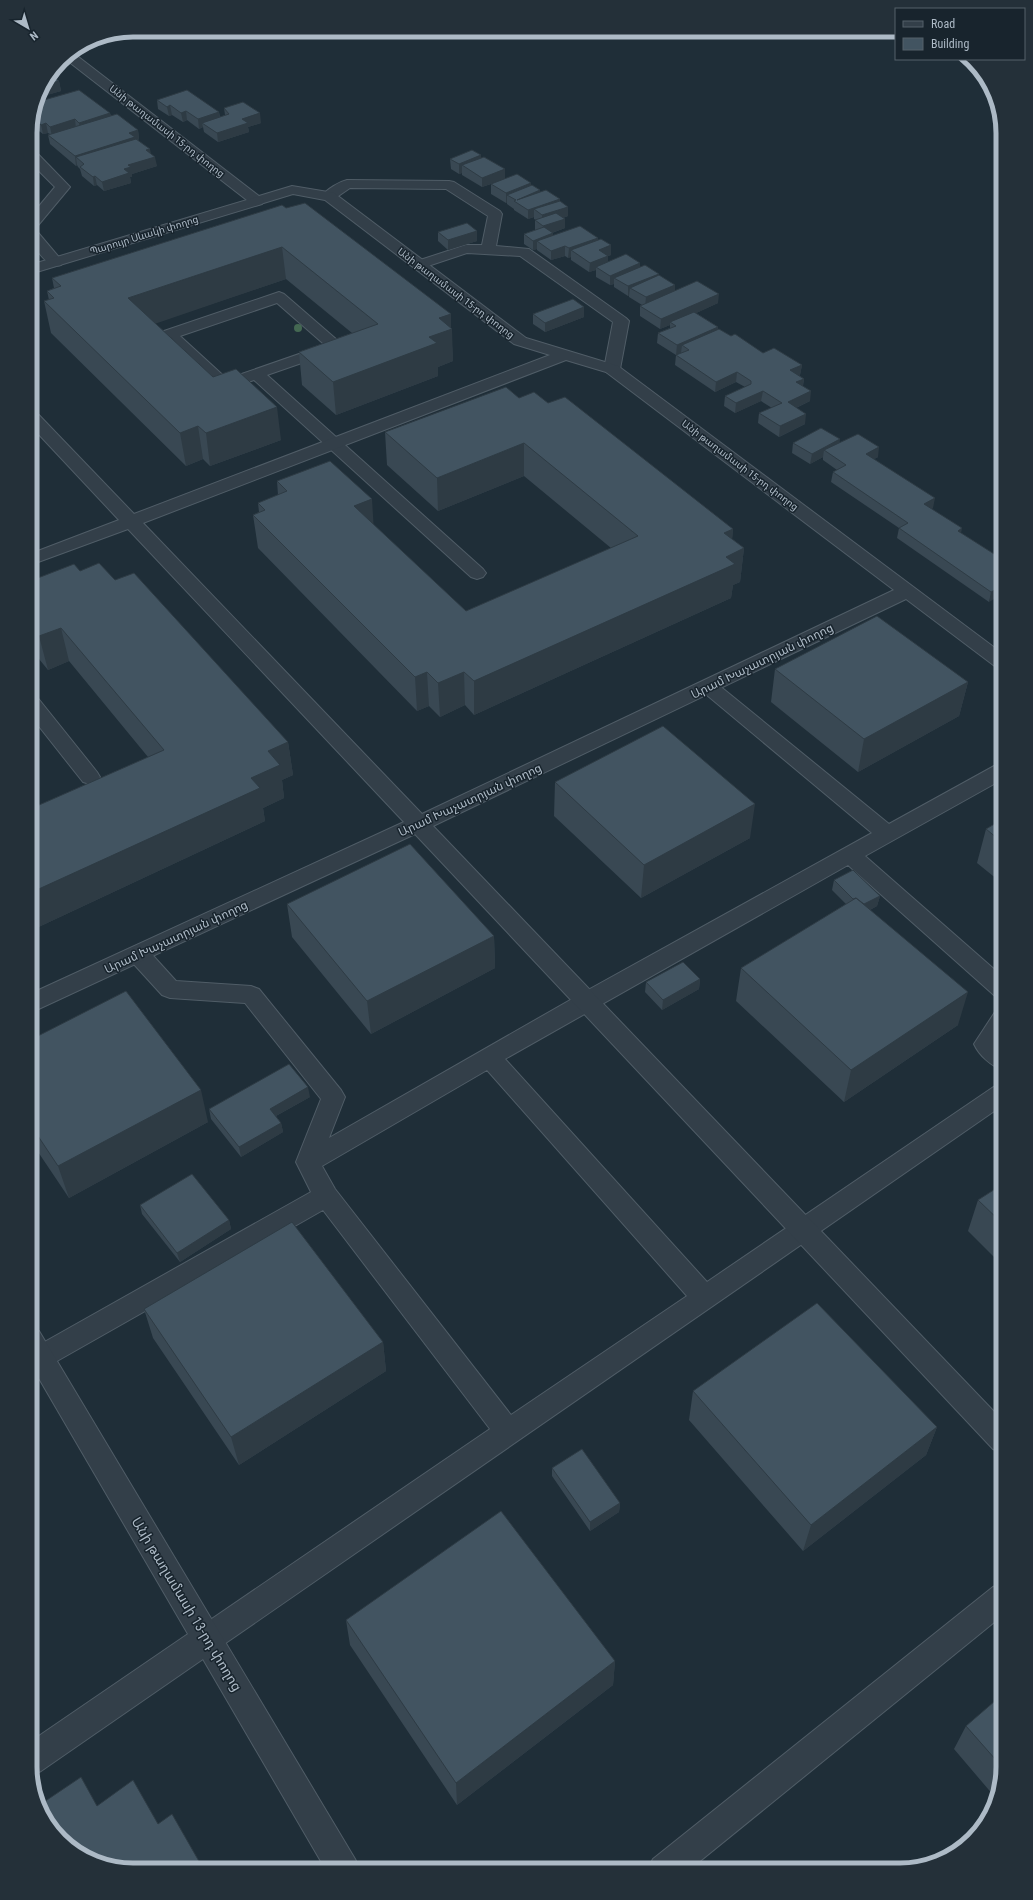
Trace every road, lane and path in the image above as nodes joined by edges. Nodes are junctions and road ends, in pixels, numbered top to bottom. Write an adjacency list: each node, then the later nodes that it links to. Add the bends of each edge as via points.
1 (73, 59): 4 (street, Անի թաղամասի 15-րդ փողոց)
2 (37, 161): 5 (street, via 63,187)
3 (329, 196): 4 (street, Անի թաղամասի 15-րդ փողոց, via 292,190); 7 (street, via 347,184 448,184 495,214); 9 (street, Անի թաղամասի 15-րդ փողոց)
4 (257, 201): 8 (street, Պարույր Սևակի փողոց)
5 (37, 218)
6 (37, 240): 8 (street)
7 (488, 250): 9 (street, via 466,249); 12 (street, via 524,252 621,321)
8 (56, 262): 10 (street, Պարույր Սևակի փողոց)
9 (419, 265): 11 (street, Անի թաղամասի 15-րդ փողոց, via 520,341)
10 (37, 268)
11 (565, 355): 12 (street, Անի թաղամասի 15-րդ փողոց); 15 (street)
12 (612, 369): 19 (street, Անի թաղամասի 15-րդ փողոց)
13 (256, 374): 13 (street, via 225,385 170,334 279,297 336,346); 15 (street)
14 (37, 421): 16 (street)
15 (332, 444): 16 (street); 18 (street)
16 (131, 522): 17 (street); 25 (street)
17 (37, 557)
18 (477, 573)
19 (907, 591): 20 (street, Անի թաղամասի 15-րդ փողոց); 21 (street, Արամ Խաչատրյան փողոց)
20 (996, 658)
21 (709, 687): 25 (street, Արամ Խաչատրյան փողոց); 26 (street)
22 (37, 711): 24 (street)
23 (996, 774): 26 (street)
24 (90, 777)
25 (419, 824): 28 (street, Արամ Խաչատրյան փողոց); 31 (street)
26 (887, 834): 27 (street)
27 (850, 855): 29 (street); 31 (street)
28 (138, 955): 30 (street, Արամ Խաչատրյան փողոց); 36 (street, via 170,989 251,995 333,1097)
29 (996, 984)
30 (37, 1001)
31 (587, 1001): 34 (street); 38 (street)
32 (996, 1028): 33 (street, via 985,1044)
33 (996, 1054)
34 (489, 1057): 36 (street); 39 (street)
35 (996, 1098): 38 (street)
36 (308, 1162): 37 (street)
37 (326, 1196): 40 (street); 42 (street)
38 (804, 1230): 39 (street); 43 (street)
39 (705, 1298): 42 (street)
40 (37, 1347)
41 (37, 1350): 45 (street, Անի թաղամասի 13-րդ փողոց)
42 (508, 1432): 45 (street)
43 (996, 1433)
44 (996, 1602): 48 (street)
45 (207, 1639): 46 (street); 47 (street, Անի թաղամասի 13-րդ փողոց)
46 (37, 1755)
47 (340, 1863)
48 (673, 1863)

